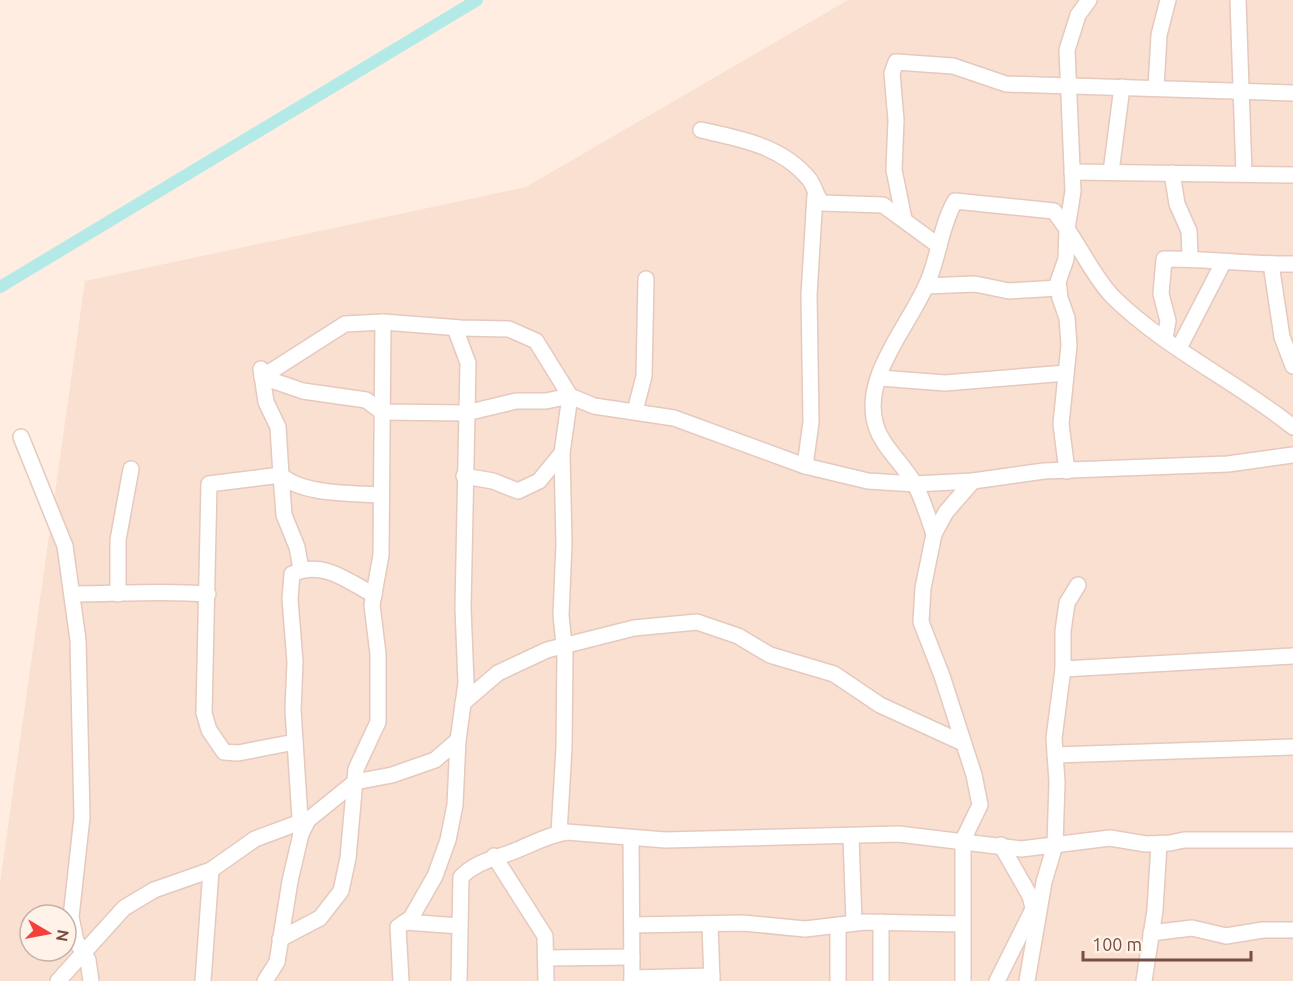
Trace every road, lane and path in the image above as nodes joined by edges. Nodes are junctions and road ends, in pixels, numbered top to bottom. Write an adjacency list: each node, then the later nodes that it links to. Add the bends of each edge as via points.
1 (1089, 0): 4 (street, via 1078,15 1067,50)
2 (1168, 0): 6 (street, via 1159,35)
3 (1238, 0): 7 (street)
4 (1068, 85): 5 (street); 10 (street); 16 (street, via 1006,84 953,66 896,62 892,73 896,120 894,170)
5 (1122, 87): 6 (street); 11 (street)
6 (1156, 88): 7 (street)
7 (1241, 90): 8 (street); 13 (street)
8 (1293, 93)
9 (701, 130): 15 (street, via 755,142 782,155 812,182)
10 (1072, 172): 11 (street); 17 (street)
11 (1111, 172): 12 (street)
12 (1172, 173): 13 (street); 19 (street, via 1177,204 1189,231)
13 (1244, 174): 14 (street)
14 (1293, 175)
15 (815, 195): 16 (street, via 822,203 883,206); 42 (street, via 809,295 811,422)
16 (904, 219): 18 (street)
17 (1067, 229): 18 (street, via 1054,211 955,201); 25 (street, via 1066,259); 28 (street, via 1112,296)
18 (939, 246): 24 (street)
19 (1190, 258): 20 (street); 28 (street, via 1164,259 1161,294 1168,321)
20 (1223, 263): 21 (street); 29 (street)
21 (1271, 264): 22 (street); 30 (street, via 1282,337)
22 (1293, 264)
23 (646, 279): 35 (street, via 644,376)
24 (926, 286): 25 (street, via 975,284 1009,291); 33 (street, via 916,310 887,353)
25 (1059, 288): 32 (street, via 1067,318)
26 (383, 322): 27 (street); 31 (street, via 345,324); 36 (street)
27 (455, 328): 34 (street, via 509,329 536,341); 37 (street, via 468,363)
28 (1165, 338): 29 (street)
29 (1179, 348): 38 (street)
30 (1293, 366)
31 (262, 373): 36 (street, via 303,391 366,400); 45 (street, via 266,402 278,427)
32 (1066, 373): 33 (street, via 945,383); 44 (street, via 1061,424)
33 (880, 378): 48 (street, via 872,407 876,428)
34 (570, 396): 35 (street, via 594,406); 37 (street, via 516,401); 40 (street)
35 (635, 411): 42 (street, via 674,418)
36 (382, 412): 37 (street); 49 (street)
37 (466, 413): 46 (street)
38 (1293, 427)
39 (21, 437): 53 (street, via 65,546)
40 (562, 453): 46 (street, via 538,482 518,491); 57 (street)
41 (1293, 454): 44 (street, via 1228,464)
42 (805, 466): 48 (street, via 868,481)
43 (131, 469): 54 (street, via 118,540)
44 (1067, 471): 47 (street)
45 (281, 475): 49 (street, via 299,485 345,495); 51 (street, via 284,515); 55 (street, via 209,484)
46 (464, 476): 60 (street)
47 (973, 481): 48 (street); 50 (street, via 946,512)
48 (915, 484): 50 (street)
49 (381, 495): 56 (street, via 381,555)
50 (934, 534): 63 (street, via 921,622)
51 (302, 569): 56 (street, via 329,571); 62 (street, via 292,574 290,599)
52 (1078, 585): 59 (street, via 1067,603)
53 (72, 594): 54 (street); 90 (street, via 78,640 82,817 70,917 76,941)
54 (118, 594): 55 (street, via 163,590)
55 (208, 594): 62 (street, via 204,713 208,730 224,752)
56 (374, 595): 66 (street, via 378,722 356,769)
57 (564, 644): 60 (street, via 498,673); 63 (street, via 634,628 697,622 738,636 770,655 834,674 880,705); 68 (street)
58 (1293, 656): 59 (street)
59 (1063, 669): 65 (street)
60 (463, 703): 61 (street)
61 (458, 740): 66 (street, via 435,760); 79 (street, via 455,805 448,840 424,898)
62 (295, 742): 67 (street)
63 (963, 743): 71 (street, via 980,805)
64 (1293, 747): 65 (street)
65 (1055, 755): 75 (street)
66 (355, 782): 67 (street); 89 (street, via 341,891 320,918)
67 (303, 825): 77 (street, via 255,839); 89 (street)
68 (559, 833): 70 (street); 76 (street)
69 (851, 836): 70 (street); 71 (street, via 899,834); 81 (street)
70 (632, 838): 84 (street)
71 (963, 840): 74 (street); 83 (street)
72 (1293, 840): 73 (street, via 1184,840)
73 (1159, 844): 75 (street, via 1110,838); 88 (street)
74 (1001, 845): 75 (street, via 1021,849); 78 (street, via 1030,896)
75 (1055, 845): 78 (street)
76 (494, 856): 86 (street, via 473,865 461,877); 91 (street, via 544,936)
77 (211, 870): 90 (street, via 154,890 124,908); 97 (street)
78 (1035, 915): 105 (street); 106 (street)
79 (405, 922): 86 (street); 99 (street, via 398,927)
80 (881, 922): 81 (street); 83 (street); 103 (street)
81 (854, 923): 85 (street)
82 (710, 924): 84 (street); 85 (street, via 770,924 804,929); 93 (street)
83 (962, 924): 104 (street)
84 (632, 925): 92 (street)
85 (838, 925): 102 (street)
86 (460, 926): 100 (street)
87 (1293, 930): 88 (street, via 1226,936 1192,928)
88 (1151, 933): 107 (street)
89 (280, 939): 98 (street, via 277,962)
90 (84, 951): 95 (street); 96 (street)
91 (547, 957): 92 (street); 101 (street)
92 (632, 957): 94 (street)
93 (712, 978): 94 (street)
94 (632, 979)
95 (58, 981)
96 (91, 981)
97 (203, 981)
98 (265, 981)
99 (401, 981)
100 (459, 981)
101 (546, 981)
102 (838, 981)
103 (881, 981)
104 (963, 981)
105 (997, 981)
106 (1028, 981)
107 (1144, 981)

